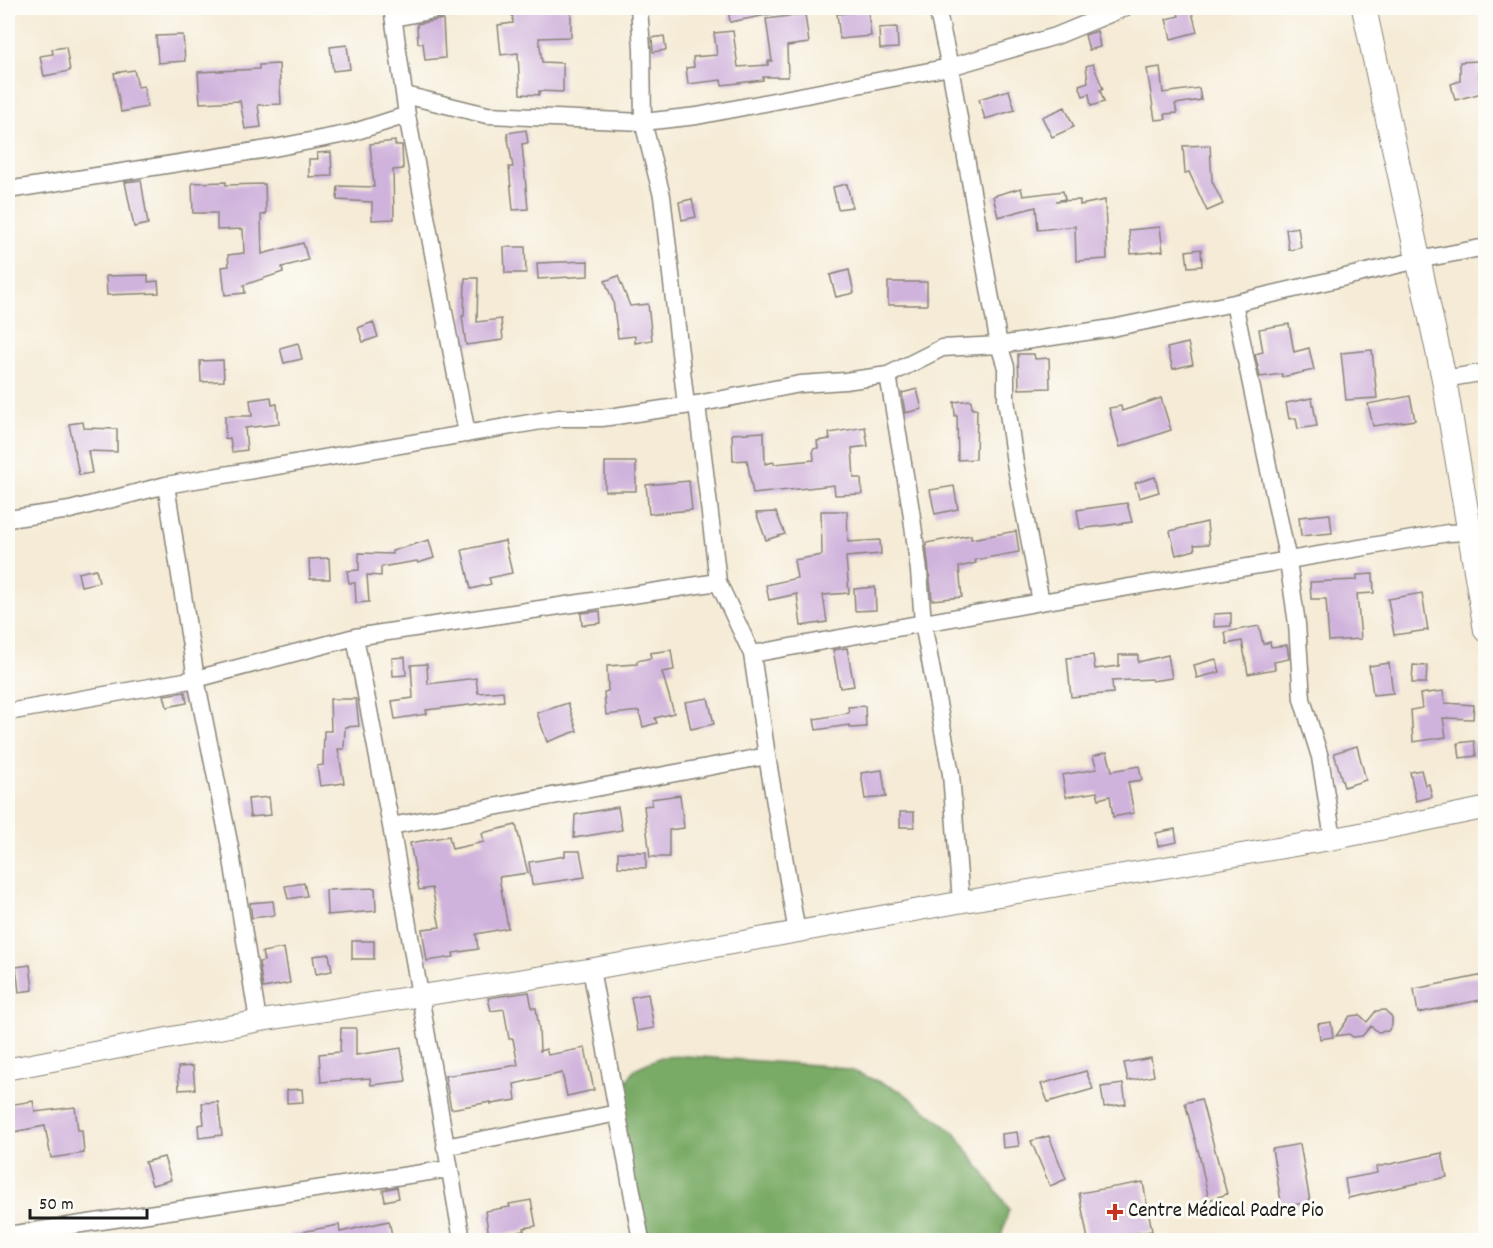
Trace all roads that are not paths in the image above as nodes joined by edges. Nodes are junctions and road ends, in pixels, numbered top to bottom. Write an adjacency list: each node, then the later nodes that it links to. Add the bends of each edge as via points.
1 (444, 8): 6 (street)
2 (639, 8): 10 (street)
3 (938, 8): 7 (street)
4 (1124, 8): 7 (street, via 1056,36)
5 (1364, 8): 13 (main road)
6 (393, 13): 8 (street)
7 (950, 67): 10 (street, via 697,116); 15 (street)
8 (405, 95): 9 (street); 10 (street, via 487,115)
9 (407, 115): 11 (street, via 351,133 296,144); 20 (street)
10 (643, 122): 19 (street, via 662,196)
11 (8, 190)
12 (1485, 247): 13 (street)
13 (1418, 260): 14 (street); 18 (main road)
14 (1234, 303): 15 (street, via 1113,328); 24 (street)
15 (999, 345): 17 (street, via 942,348); 26 (street, via 1006,367 1015,463)
16 (1485, 372): 18 (street)
17 (888, 375): 19 (street, via 800,384); 27 (street, via 911,510)
18 (1444, 379): 23 (main road)
19 (692, 404): 20 (street, via 602,418 559,418); 25 (street)
20 (467, 434): 21 (street)
21 (166, 485): 22 (street, via 70,510); 31 (street)
22 (8, 519)
23 (1469, 532): 24 (street); 28 (main road)
24 (1288, 561): 26 (street); 36 (street, via 1302,699 1320,757)
25 (718, 582): 29 (street); 30 (street)
26 (1041, 602): 27 (street)
27 (923, 622): 30 (street); 37 (street, via 951,774)
28 (1485, 630)
29 (355, 637): 31 (street); 35 (street)
30 (752, 654): 33 (street)
31 (196, 679): 32 (street); 41 (street, via 230,847)
32 (8, 712)
33 (766, 756): 35 (street); 38 (street)
34 (1485, 808): 36 (street)
35 (391, 826): 40 (street)
36 (1333, 839): 37 (street)
37 (961, 902): 38 (street)
38 (797, 933): 39 (street)
39 (591, 969): 40 (street); 43 (street)
40 (420, 995): 41 (street); 44 (street)
41 (258, 1021): 42 (street)
42 (8, 1069)
43 (618, 1113): 44 (street); 48 (street)
44 (445, 1147): 45 (street)
45 (448, 1169): 46 (street); 47 (street)
46 (8, 1234)
47 (462, 1240)
48 (642, 1240)

